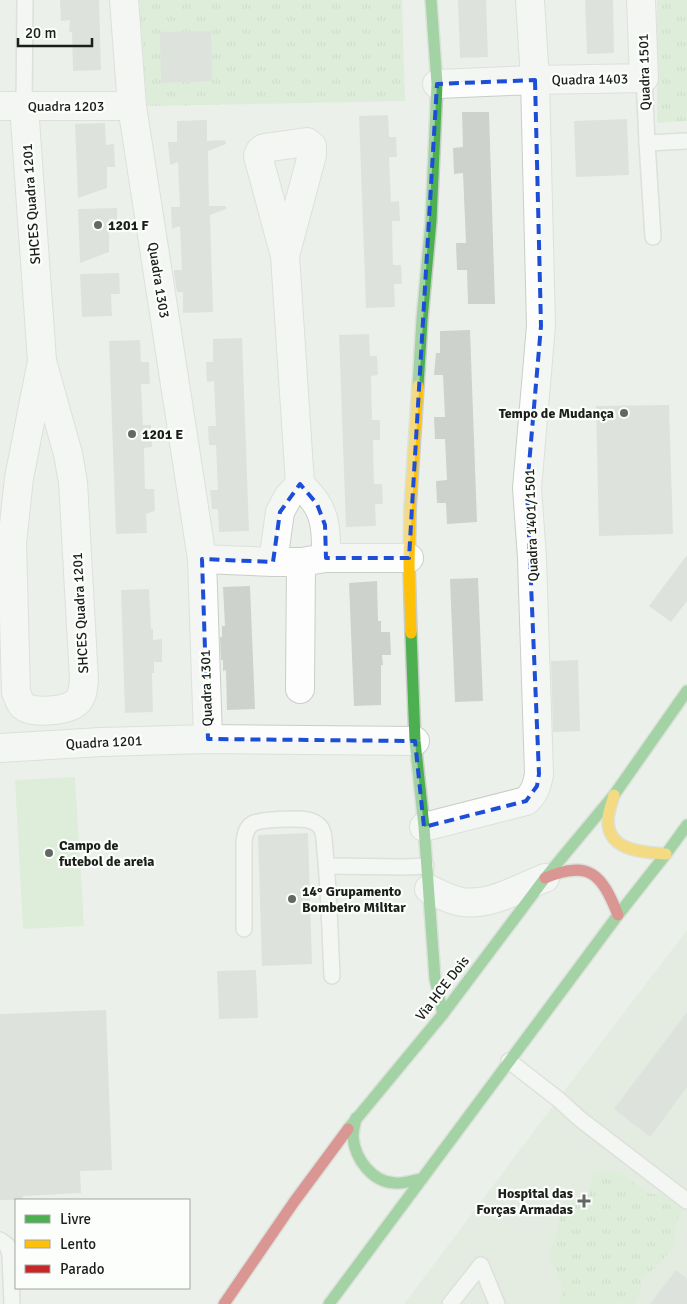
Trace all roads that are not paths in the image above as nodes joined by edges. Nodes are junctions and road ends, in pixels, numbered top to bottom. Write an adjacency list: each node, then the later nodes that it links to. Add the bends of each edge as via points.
1 (25, 0): 9 (lane)
2 (124, 0): 10 (street, Quadra 1303)
3 (431, 0): 8 (main road)
4 (530, 0): 7 (street, Quadra 1403)
5 (641, 0): 6 (street, Quadra 1501)
6 (644, 78): 7 (street, Quadra 1403); 12 (lane, Quadra 1501)
7 (535, 80): 8 (street, Quadra 1403); 28 (street, Quadra 1401/1501, via 541,326 527,488 539,774 537,786 526,801)
8 (437, 84): 18 (main road)
9 (12, 106): 10 (street, Quadra 1203); 15 (street, SHCES Quadra 1201)
10 (132, 106): 17 (street, Quadra 1303)
11 (687, 141): 12 (lane)
12 (647, 143): 13 (lane, Quadra 1501)
13 (653, 237)
14 (285, 256): 16 (street)
15 (42, 362): 15 (street, SHCES Quadra 1201, via 19,478 12,546 16,692 23,707 44,711 75,704 82,696 84,680 73,482)
16 (300, 484): 19 (street, via 317,504 326,534); 20 (street, via 280,512)
17 (202, 558): 20 (street); 23 (street, Quadra 1301)
18 (409, 558): 19 (street); 24 (main road)
19 (313, 560): 20 (street); 21 (street)
20 (273, 562)
21 (300, 689)
22 (687, 692): 26 (main road, Via HCE Dois)
23 (208, 739): 24 (street, Quadra 1301); 25 (street, Quadra 1201)
24 (415, 740): 28 (main road)
25 (0, 748)
26 (614, 796): 29 (main road, via 608,817 610,832 618,844); 32 (main road, Via HCE Dois)
27 (687, 825): 29 (main road)
28 (424, 827): 31 (main road)
29 (666, 854): 33 (main road)
30 (327, 866): 31 (lane, via 406,867); 34 (lane, via 322,829 316,823 298,819 260,820 248,827 244,841); 35 (lane)
31 (428, 878): 32 (street, via 460,902 476,903 498,898); 36 (main road, via 435,979)
32 (544, 878): 33 (main road, via 575,870 593,873 606,888); 36 (main road, Via HCE Dois)
33 (618, 915): 37 (main road)
34 (244, 929)
35 (332, 976)
36 (442, 1014): 38 (main road, Via HCE Dois)
37 (509, 1061): 39 (main road); 40 (lane)
38 (356, 1118): 39 (main road, via 355,1148 358,1158 369,1171 378,1178 396,1183); 43 (main road, Via HCE Dois)
39 (422, 1178): 44 (main road)
40 (687, 1201)
41 (0, 1240): 42 (lane, via 10,1255)
42 (12, 1304)
43 (224, 1304)
44 (329, 1304)
45 (450, 1304): 46 (lane, via 481,1265)
46 (497, 1304)

